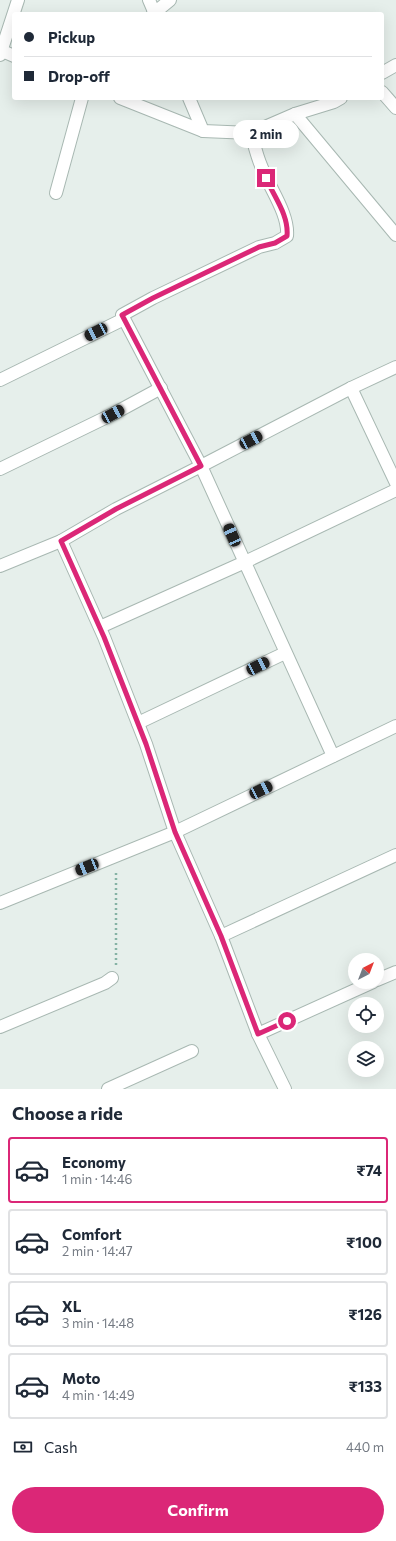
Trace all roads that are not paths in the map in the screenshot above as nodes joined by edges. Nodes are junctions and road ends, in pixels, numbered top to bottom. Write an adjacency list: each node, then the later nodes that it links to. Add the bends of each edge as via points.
1 (18, 0): 4 (street)
2 (149, 0): 5 (street)
3 (170, 0): 6 (street)
4 (14, 12)
5 (154, 12)
6 (155, 12)
7 (12, 17): 8 (street)
8 (0, 52): 9 (street)
9 (12, 55)
10 (396, 65): 11 (street)
11 (384, 72)
12 (384, 94): 17 (street)
13 (81, 100): 21 (street)
14 (125, 100): 19 (street)
15 (190, 100): 19 (street)
16 (338, 100): 18 (street)
17 (396, 108)
18 (295, 114): 20 (street); 22 (street)
19 (203, 131): 20 (street)
20 (250, 132): 23 (street, via 261,166 288,226 287,236 153,298 122,315)
21 (56, 193)
22 (396, 235)
23 (124, 319): 25 (street); 26 (street)
24 (396, 367): 27 (street)
25 (0, 380)
26 (161, 388): 28 (street); 29 (street)
27 (351, 388): 28 (street); 30 (street)
28 (201, 466): 32 (street, via 116,509); 33 (street)
29 (0, 469)
30 (396, 483)
31 (396, 490): 33 (street)
32 (61, 541): 34 (street); 35 (street)
33 (245, 562): 35 (street); 36 (street)
34 (0, 566)
35 (100, 627): 37 (street)
36 (285, 653): 37 (street); 39 (street)
37 (138, 723): 40 (street)
38 (396, 726): 39 (street)
39 (333, 756): 40 (street)
40 (175, 832): 42 (street); 43 (street)
41 (396, 855): 43 (street)
42 (0, 903)
43 (221, 936): 49 (street)
44 (396, 972): 45 (street)
45 (384, 977)
46 (112, 978): 48 (street, via 105,984)
47 (358, 989): 49 (street)
48 (0, 1027)
49 (258, 1034): 52 (street)
50 (192, 1051): 51 (street)
51 (108, 1089)
52 (285, 1089)

